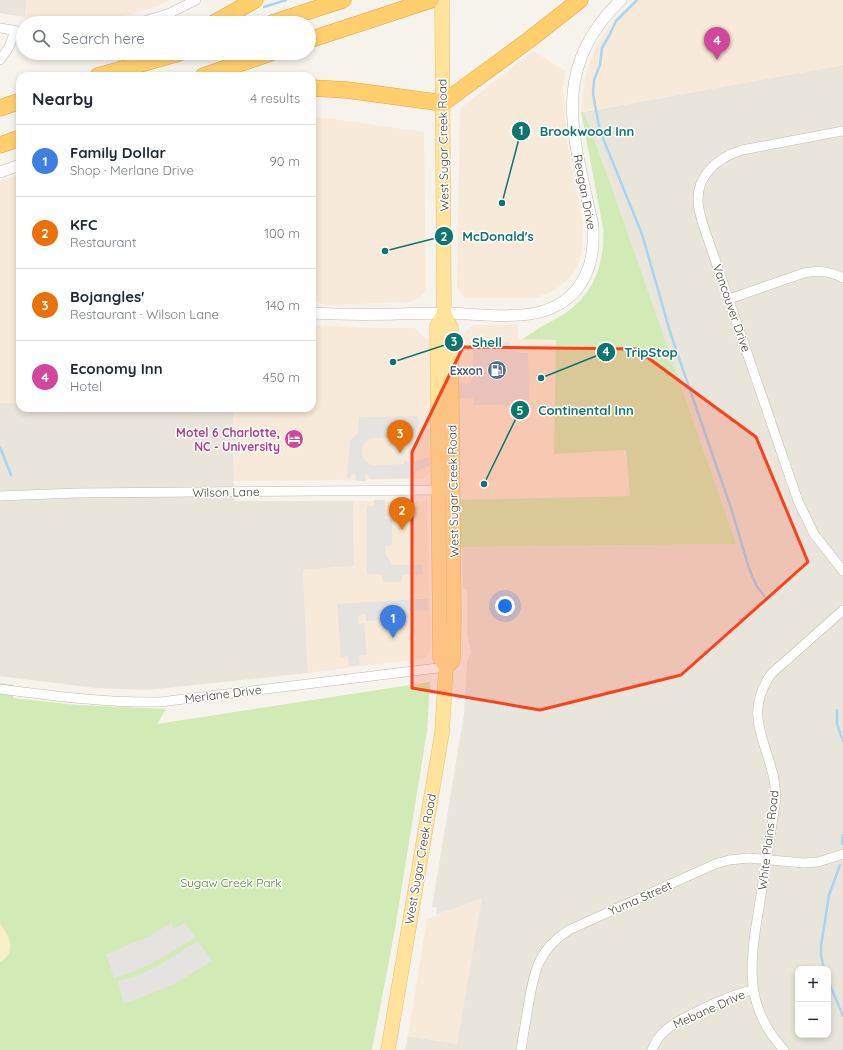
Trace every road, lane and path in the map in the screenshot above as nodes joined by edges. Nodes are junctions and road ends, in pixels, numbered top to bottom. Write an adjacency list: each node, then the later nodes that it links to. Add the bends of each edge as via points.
1 (196, 0): 8 (street)
2 (255, 0): 9 (highway)
3 (343, 0): 10 (highway)
4 (431, 0): 14 (highway)
5 (442, 0): 24 (main road, West Sugar Creek Road)
6 (580, 0): 24 (highway)
7 (621, 0): 33 (street, Reagan Drive, via 598,24 588,41 576,70 573,86 573,126 593,226 593,257 587,274 566,300 545,311 519,315)
8 (158, 16)
9 (226, 16)
10 (294, 16)
11 (0, 28): 12 (street)
12 (16, 31)
13 (16, 36): 15 (street)
14 (316, 38)
15 (0, 60)
16 (130, 60): 19 (highway)
17 (154, 60): 20 (highway)
18 (250, 60): 21 (highway)
19 (102, 72)
20 (112, 72)
21 (215, 72)
22 (316, 88): 24 (highway)
23 (16, 102): 25 (highway)
24 (443, 103): 33 (main road, West Sugar Creek Road)
25 (0, 108)
26 (843, 131): 32 (street, Vancouver Drive, via 742,150 724,157 707,172 700,189 699,209)
27 (16, 139): 28 (highway)
28 (0, 145)
29 (16, 166): 30 (street)
30 (0, 172)
31 (843, 278): 32 (street, via 831,273 814,271)
32 (729, 299): 37 (street, Vancouver Drive, via 798,501 821,544)
33 (444, 313): 34 (street, Reagan Drive, via 344,316); 35 (main road, West Sugar Creek Road, via 437,326)
34 (316, 314)
35 (445, 490): 36 (street, Wilson Lane); 39 (main road, West Sugar Creek Road, via 440,658)
36 (0, 496)
37 (843, 571)
38 (843, 610): 42 (street, White Plains Road, via 775,669 761,690 757,710 758,723 773,772 776,798)
39 (446, 667): 40 (street, Merlane Drive, via 160,702 95,700); 44 (main road, West Sugar Creek Road, via 442,733)
40 (0, 689)
41 (843, 854): 42 (street, Yuma Street, via 818,862)
42 (766, 860): 43 (street, White Plains Road, via 751,966); 45 (street, Yuma Street, via 749,858 714,864 560,936 542,956 534,974)
43 (753, 990): 46 (street, Mebane Drive, via 678,1020 664,1032); 47 (street, White Plains Road, via 766,1025)
44 (388, 1050)
45 (521, 1050)
46 (652, 1050)
47 (784, 1050)

